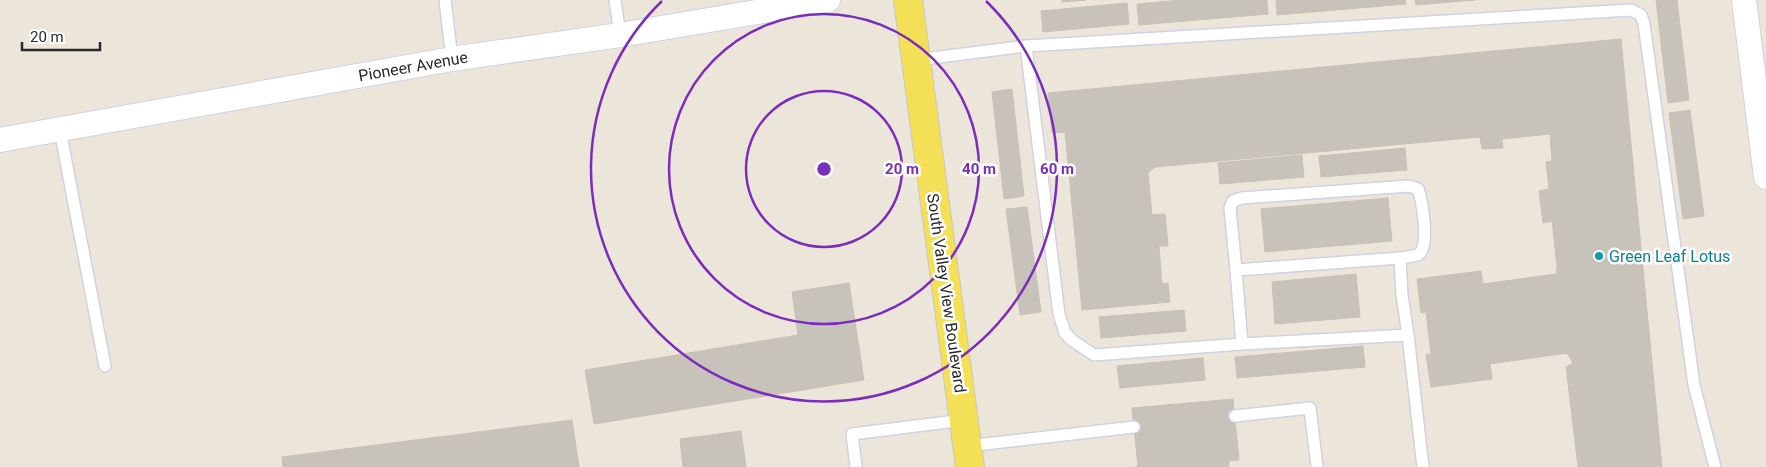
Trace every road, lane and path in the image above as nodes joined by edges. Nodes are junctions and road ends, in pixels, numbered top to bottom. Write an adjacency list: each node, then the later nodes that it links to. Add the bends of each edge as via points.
1 (445, 0): 8 (lane)
2 (615, 0): 6 (lane)
3 (828, 0): 6 (street, Pioneer Avenue)
4 (908, 0): 9 (main road, South Valley View Boulevard)
5 (1744, 0): 12 (street, via 1754,48)
6 (620, 35): 8 (street, Pioneer Avenue)
7 (1026, 46): 9 (lane); 16 (lane, via 1059,314 1065,333 1094,355); 24 (lane, via 1631,10 1641,15 1694,385)
8 (452, 59): 10 (street, Pioneer Avenue)
9 (916, 60): 20 (main road, South Valley View Boulevard)
10 (60, 130): 11 (street, Pioneer Avenue); 17 (lane)
11 (0, 140)
12 (1766, 177)
13 (1400, 258): 14 (lane); 14 (lane, via 1418,254 1425,240 1421,198 1418,189 1409,186 1233,201 1230,208); 15 (lane)
14 (1236, 270): 16 (lane)
15 (1408, 335): 16 (lane); 23 (lane)
16 (1242, 344)
17 (104, 366)
18 (1235, 416): 22 (lane, via 1310,408)
19 (1134, 427): 20 (lane)
20 (967, 444): 21 (lane, via 852,434)
21 (856, 467)
22 (1317, 467)
23 (1423, 467)
24 (1715, 467)

